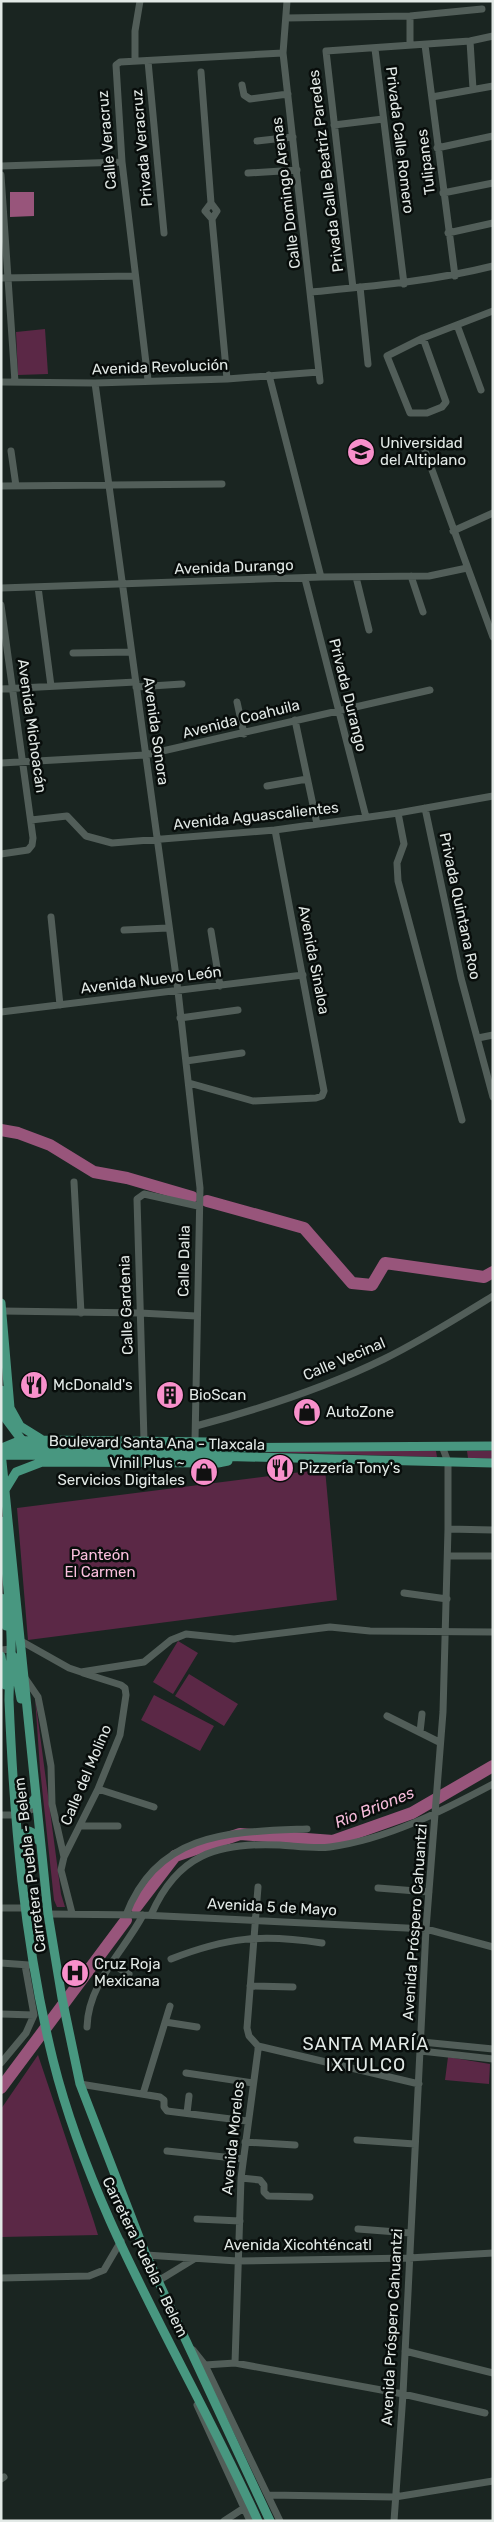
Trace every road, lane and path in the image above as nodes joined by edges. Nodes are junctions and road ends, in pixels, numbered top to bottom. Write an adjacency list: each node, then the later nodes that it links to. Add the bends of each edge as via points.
1 (140, 1): 13 (street, via 134,31)
2 (287, 1): 5 (street, Calle Domingo Arenas)
3 (482, 9): 4 (street)
4 (410, 16): 5 (street); 9 (street)
5 (286, 18): 12 (street, Calle Domingo Arenas)
6 (493, 36): 7 (street)
7 (470, 41): 8 (street); 18 (street)
8 (425, 44): 9 (street); 20 (street, Tulipanes)
9 (410, 45): 10 (street)
10 (375, 49): 11 (street, Privada Calle Romero); 21 (street, Privada Calle Romero)
11 (326, 51): 22 (street, Privada Calle Beatriz Paredes)
12 (283, 53): 14 (street, Calle Veracruz); 19 (street, Calle Domingo Arenas)
13 (135, 61): 14 (street, Calle Veracruz); 27 (street, Calle Veracruz, via 120,62 114,70)
14 (148, 61): 35 (street, Privada Veracruz)
15 (201, 72): 50 (street, via 211,203 217,211 212,219)
16 (242, 85): 19 (street, via 247,98)
17 (493, 86): 18 (street)
18 (473, 89): 20 (street)
19 (288, 94): 24 (street, Calle Domingo Arenas)
20 (432, 97): 26 (street, Tulipanes)
21 (383, 119): 22 (street); 41 (street, Privada Calle Romero)
22 (334, 125): 42 (street, Privada Calle Beatriz Paredes)
23 (493, 136): 26 (street)
24 (293, 137): 25 (street); 29 (street, Calle Domingo Arenas)
25 (257, 141)
26 (437, 148): 33 (street, Tulipanes)
27 (122, 162): 28 (street); 38 (street, Calle Veracruz)
28 (1, 166)
29 (297, 170): 30 (street); 43 (street, Calle Domingo Arenas)
30 (248, 173)
31 (1, 175): 40 (street)
32 (493, 183): 33 (street)
33 (443, 193): 36 (street, Tulipanes)
34 (493, 223): 36 (street)
35 (164, 233)
36 (448, 233): 39 (street, Tulipanes)
37 (493, 266): 39 (street)
38 (135, 276): 40 (street); 51 (street, Calle Veracruz)
39 (455, 276): 41 (street)
40 (5, 277): 54 (street)
41 (404, 284): 42 (street)
42 (356, 287): 43 (street); 47 (street, Privada Calle Beatriz Paredes)
43 (311, 292): 48 (street, Calle Domingo Arenas)
44 (493, 311): 45 (street)
45 (457, 325): 46 (street); 56 (street)
46 (423, 338): 46 (street, via 387,356 410,413 427,414 446,402)
47 (368, 364)
48 (319, 372): 49 (street, Avenida Revolución); 52 (street, Calle Domingo Arenas)
49 (270, 375): 50 (street, Avenida Revolución); 67 (street)
50 (227, 379): 51 (street, Avenida Revolución)
51 (148, 380): 55 (street, Avenida Revolución)
52 (320, 381)
53 (1, 382): 54 (street, Avenida Revolución)
54 (15, 382): 55 (street, Avenida Revolución)
55 (95, 383): 59 (street, Avenida Sonora)
56 (481, 390)
57 (424, 448): 64 (street)
58 (11, 451): 62 (street)
59 (108, 484): 60 (street); 62 (street); 70 (street, Avenida Sonora)
60 (222, 484)
61 (1, 486): 62 (street)
62 (16, 486)
63 (493, 513): 64 (street)
64 (453, 531): 65 (street)
65 (467, 568): 66 (street, Avenida Durango, via 430,576); 76 (street)
66 (411, 576): 68 (street, Avenida Durango); 74 (street)
67 (321, 577): 68 (street, Avenida Durango); 69 (street, Avenida Durango)
68 (356, 577): 75 (street)
69 (305, 579): 70 (street, Avenida Durango); 86 (street, Privada Durango)
70 (122, 584): 71 (street, Avenida Durango); 77 (street, Avenida Sonora)
71 (38, 587): 72 (street, Avenida Durango); 81 (street)
72 (1, 588)
73 (1, 605): 83 (street, Avenida Michoacán)
74 (423, 612)
75 (369, 630)
76 (493, 637)
77 (131, 652): 78 (street); 79 (street, Avenida Sonora)
78 (73, 653)
79 (136, 684): 80 (street); 81 (street); 89 (street, Avenida Sonora)
80 (182, 684)
81 (51, 686): 83 (street)
82 (1, 688): 83 (street)
83 (12, 688): 90 (street, Avenida Michoacán)
84 (430, 690): 86 (street, Avenida Coahuila)
85 (237, 702): 88 (street)
86 (337, 710): 87 (street, Avenida Coahuila); 97 (street, Privada Durango)
87 (295, 720): 88 (street, Avenida Coahuila); 92 (street)
88 (244, 734): 89 (street, Avenida Coahuila)
89 (146, 755): 90 (street, Avenida Coahuila); 101 (street, Avenida Sonora)
90 (22, 762): 91 (street, Avenida Coahuila); 98 (street, Avenida Michoacán)
91 (1, 763)
92 (307, 779): 93 (street); 99 (street)
93 (267, 786)
94 (493, 796): 95 (street, Avenida Aguascalientes)
95 (424, 808): 96 (street, Avenida Aguascalientes); 115 (street, Privada Quintana Roo, via 461,978)
96 (398, 813): 97 (street, Avenida Aguascalientes); 120 (street, via 404,844 397,863 398,881)
97 (366, 817): 99 (street, Avenida Aguascalientes)
98 (31, 820): 101 (street, Avenida Aguascalientes, via 67,816 86,836 106,842); 102 (street, Avenida Michoacán, via 33,838 28,850)
99 (317, 824): 100 (street, Avenida Aguascalientes)
100 (275, 830): 101 (street, Avenida Aguascalientes); 107 (street, Avenida Sinaloa)
101 (156, 840): 104 (street, Avenida Sonora)
102 (1, 854)
103 (51, 917): 110 (street)
104 (168, 928): 105 (street); 109 (street, Avenida Sonora)
105 (124, 930)
106 (211, 931): 108 (street)
107 (303, 975): 108 (street, Avenida Nuevo León); 118 (street, Avenida Sinaloa, via 324,1091 322,1096 253,1101)
108 (220, 986): 109 (street, Avenida Nuevo León)
109 (178, 991): 110 (street, Avenida Nuevo León); 113 (street, Avenida Sonora)
110 (60, 1005): 112 (street, Avenida Nuevo León)
111 (238, 1010): 113 (street)
112 (1, 1012)
113 (180, 1018): 117 (street, Avenida Sonora)
114 (493, 1035): 115 (street)
115 (478, 1038): 119 (street, Privada Quintana Roo)
116 (242, 1053): 117 (street)
117 (186, 1061): 118 (street, Avenida Sonora)
118 (188, 1083): 122 (street, Calle Dalia, via 200,1188)
119 (493, 1097)
120 (462, 1120)
121 (74, 1182): 126 (street)
122 (198, 1206): 127 (street, Calle Gardenia, via 144,1194 137,1199); 128 (street, Calle Dalia)
123 (493, 1296): 130 (street, Calle Vecinal, via 449,1324 359,1370 255,1410)
124 (1, 1303): 125 (main road)
125 (2, 1311): 126 (street); 131 (main road, via 10,1408 24,1430)
126 (81, 1313): 127 (street)
127 (140, 1313): 128 (street); 132 (street, Calle Gardenia)
128 (196, 1316): 130 (street, Calle Dalia)
129 (1, 1390): 133 (main road, via 4,1414)
130 (196, 1426): 134 (street, Calle Dalia)
131 (43, 1440): 132 (main road); 133 (main road)
132 (144, 1440): 134 (main road)
133 (21, 1441): 138 (main road); 139 (main road)
134 (195, 1441): 137 (main road)
135 (442, 1446): 136 (main road, Boulevard Santa Ana - Tlaxcala); 137 (main road, Boulevard Santa Ana - Tlaxcala); 140 (street, Avenida Próspero Cahuantzi)
136 (493, 1446)
137 (240, 1447): 139 (main road, Boulevard Santa Ana - Tlaxcala)
138 (1, 1451): 139 (main road, Boulevard Santa Ana - Tlaxcala); 142 (main road, Carretera Puebla - Belem)
139 (48, 1455): 140 (main road, Boulevard Santa Ana - Tlaxcala); 142 (main road, via 20,1469)
140 (448, 1462): 141 (main road, Boulevard Santa Ana - Tlaxcala); 144 (street, Avenida Próspero Cahuantzi)
141 (493, 1463)
142 (5, 1490): 153 (main road, Carretera Puebla - Belem)
143 (1, 1522): 154 (main road, Carretera Puebla - Belem)
144 (448, 1529): 145 (street); 146 (street, Avenida Próspero Cahuantzi)
145 (493, 1530)
146 (448, 1556): 147 (street); 150 (street, Avenida Próspero Cahuantzi)
147 (493, 1556)
148 (404, 1593): 150 (street)
149 (1, 1598): 154 (main road)
150 (447, 1599): 151 (street, Avenida Próspero Cahuantzi)
151 (446, 1632): 152 (street); 157 (street, via 330,1627 234,1639 186,1634 171,1640 144,1662); 164 (street, Avenida Próspero Cahuantzi)
152 (493, 1632)
153 (21, 1641): 157 (street); 158 (main road, Carretera Puebla - Belem)
154 (11, 1649): 155 (street); 159 (main road, Carretera Puebla - Belem); 162 (main road)
155 (1, 1650)
156 (1, 1656): 159 (main road)
157 (81, 1672): 166 (street, Calle del Molino, via 125,1688 120,1735)
158 (25, 1678): 162 (main road, Carretera Puebla - Belem); 179 (street, Calle del Molino, via 38,1697 51,1766 52,1804)
159 (10, 1701): 168 (main road, Carretera Puebla - Belem)
160 (422, 1714): 163 (street)
161 (387, 1716): 163 (street)
162 (28, 1731): 167 (main road, Carretera Puebla - Belem)
163 (420, 1732): 164 (street)
164 (439, 1742): 171 (street, Avenida Próspero Cahuantzi)
165 (493, 1784): 171 (street)
166 (98, 1789): 169 (street); 174 (street, Calle del Molino)
167 (35, 1798): 168 (main road, via 25,1806); 170 (main road, Carretera Puebla - Belem)
168 (15, 1799): 173 (main road, Carretera Puebla - Belem)
169 (154, 1807)
170 (36, 1808): 173 (street); 178 (main road, Carretera Puebla - Belem)
171 (437, 1811): 182 (street, Avenida Próspero Cahuantzi); 189 (street, via 375,1836 329,1847 228,1847 205,1854 188,1863 176,1875)
172 (1, 1815): 173 (street)
173 (16, 1815): 177 (main road, Carretera Puebla - Belem)
174 (80, 1826): 175 (street); 179 (street, Calle del Molino)
175 (118, 1826)
176 (307, 1829): 187 (street, via 242,1831 188,1844 148,1876 134,1894)
177 (18, 1841): 178 (main road, via 20,1835 29,1832 37,1835); 184 (main road, Carretera Puebla - Belem)
178 (40, 1841): 186 (main road, Carretera Puebla - Belem)
179 (64, 1857): 185 (street, Calle del Molino, via 61,1870)
180 (258, 1887): 190 (street)
181 (378, 1888): 182 (street)
182 (429, 1892): 191 (street, Avenida Próspero Cahuantzi)
183 (1, 1908): 184 (street)
184 (25, 1908): 198 (main road, Carretera Puebla - Belem)
185 (72, 1913): 186 (street, Avenida 5 de Mayo); 187 (street, Avenida 5 de Mayo)
186 (48, 1914): 218 (main road, Carretera Puebla - Belem)
187 (126, 1914): 188 (street, Avenida 5 de Mayo)
188 (143, 1915): 189 (street, Avenida 5 de Mayo); 197 (street)
189 (151, 1915): 190 (street, Avenida 5 de Mayo)
190 (256, 1919): 191 (street, Avenida 5 de Mayo); 192 (street)
191 (426, 1929): 194 (street, Avenida 5 de Mayo); 208 (street, Avenida Próspero Cahuantzi)
192 (254, 1937): 193 (street); 195 (street, via 201,1948); 200 (street)
193 (322, 1943)
194 (493, 1947)
195 (171, 1959)
196 (1, 1963): 198 (street)
197 (109, 1963): 199 (street); 206 (street, via 93,2001)
198 (30, 1965): 204 (street); 236 (main road, Carretera Puebla - Belem, via 73,2127)
199 (129, 1974)
200 (250, 1986): 201 (street); 209 (street, via 247,2028)
201 (293, 1987)
202 (170, 2006): 205 (street)
203 (1, 2014): 204 (street)
204 (34, 2015): 215 (street, via 26,2033)
205 (165, 2022): 207 (street); 220 (street)
206 (88, 2027)
207 (198, 2027)
208 (422, 2042): 210 (street); 212 (street, Avenida Próspero Cahuantzi)
209 (258, 2046): 217 (street, Avenida Morelos); 219 (street)
210 (471, 2047): 211 (street); 213 (street)
211 (493, 2049)
212 (421, 2051): 213 (street); 219 (street, Avenida Próspero Cahuantzi)
213 (470, 2056): 214 (street)
214 (493, 2059)
215 (2, 2060)
216 (186, 2073): 217 (street)
217 (253, 2083): 223 (street, Avenida Morelos)
218 (80, 2084): 220 (street); 238 (main road, Carretera Puebla - Belem)
219 (419, 2084): 227 (street, Avenida Próspero Cahuantzi)
220 (144, 2094): 222 (street, via 162,2098 164,2109)
221 (189, 2096): 222 (street)
222 (186, 2113): 223 (street)
223 (247, 2121): 225 (street, Avenida Morelos)
224 (357, 2140): 227 (street)
225 (245, 2142): 226 (street); 229 (street, Avenida Morelos)
226 (294, 2144)
227 (415, 2144): 235 (street, Avenida Próspero Cahuantzi)
228 (167, 2150): 229 (street)
229 (243, 2159): 230 (street, Avenida Morelos)
230 (241, 2178): 231 (street, via 260,2180 268,2196); 233 (street, Avenida Morelos)
231 (310, 2197)
232 (197, 2219): 233 (street)
233 (240, 2221): 241 (street, Avenida Morelos)
234 (358, 2229): 235 (street)
235 (410, 2233): 239 (street, Avenida Próspero Cahuantzi)
236 (120, 2241): 242 (street, via 104,2270 89,2276); 246 (main road, Carretera Puebla - Belem)
237 (493, 2253): 239 (street, Avenida Xicohténcatl)
238 (146, 2255): 240 (street, Avenida Xicohténcatl); 243 (main road, Carretera Puebla - Belem)
239 (409, 2258): 241 (street, Avenida Xicohténcatl); 245 (street, Avenida Próspero Cahuantzi)
240 (194, 2259): 241 (street, Avenida Xicohténcatl); 243 (street)
241 (237, 2261): 247 (street, Avenida Morelos)
242 (1, 2278)
243 (158, 2281): 244 (main road, Carretera Puebla - Belem)
244 (188, 2342): 248 (street, Carretera Puebla - Belem); 259 (main road, Carretera Puebla - Belem)
245 (405, 2351): 249 (street); 250 (street, Avenida Próspero Cahuantzi)
246 (177, 2354): 255 (street, Carretera Puebla - Belem, via 202,2418); 258 (main road, Carretera Puebla - Belem)
247 (234, 2364): 248 (street); 250 (street)
248 (205, 2365): 253 (street, Carretera Puebla - Belem)
249 (493, 2372)
250 (403, 2394): 251 (street); 254 (street, Avenida Próspero Cahuantzi)
251 (485, 2413)
252 (493, 2481): 254 (street)
253 (268, 2495): 254 (street); 260 (street, Carretera Puebla - Belem)
254 (396, 2497): 261 (street, Avenida Próspero Cahuantzi)
255 (244, 2508): 256 (street); 257 (street, Carretera Puebla - Belem)
256 (224, 2521)
257 (250, 2521)
258 (258, 2521)
259 (270, 2521)
260 (280, 2521)
261 (394, 2521)

